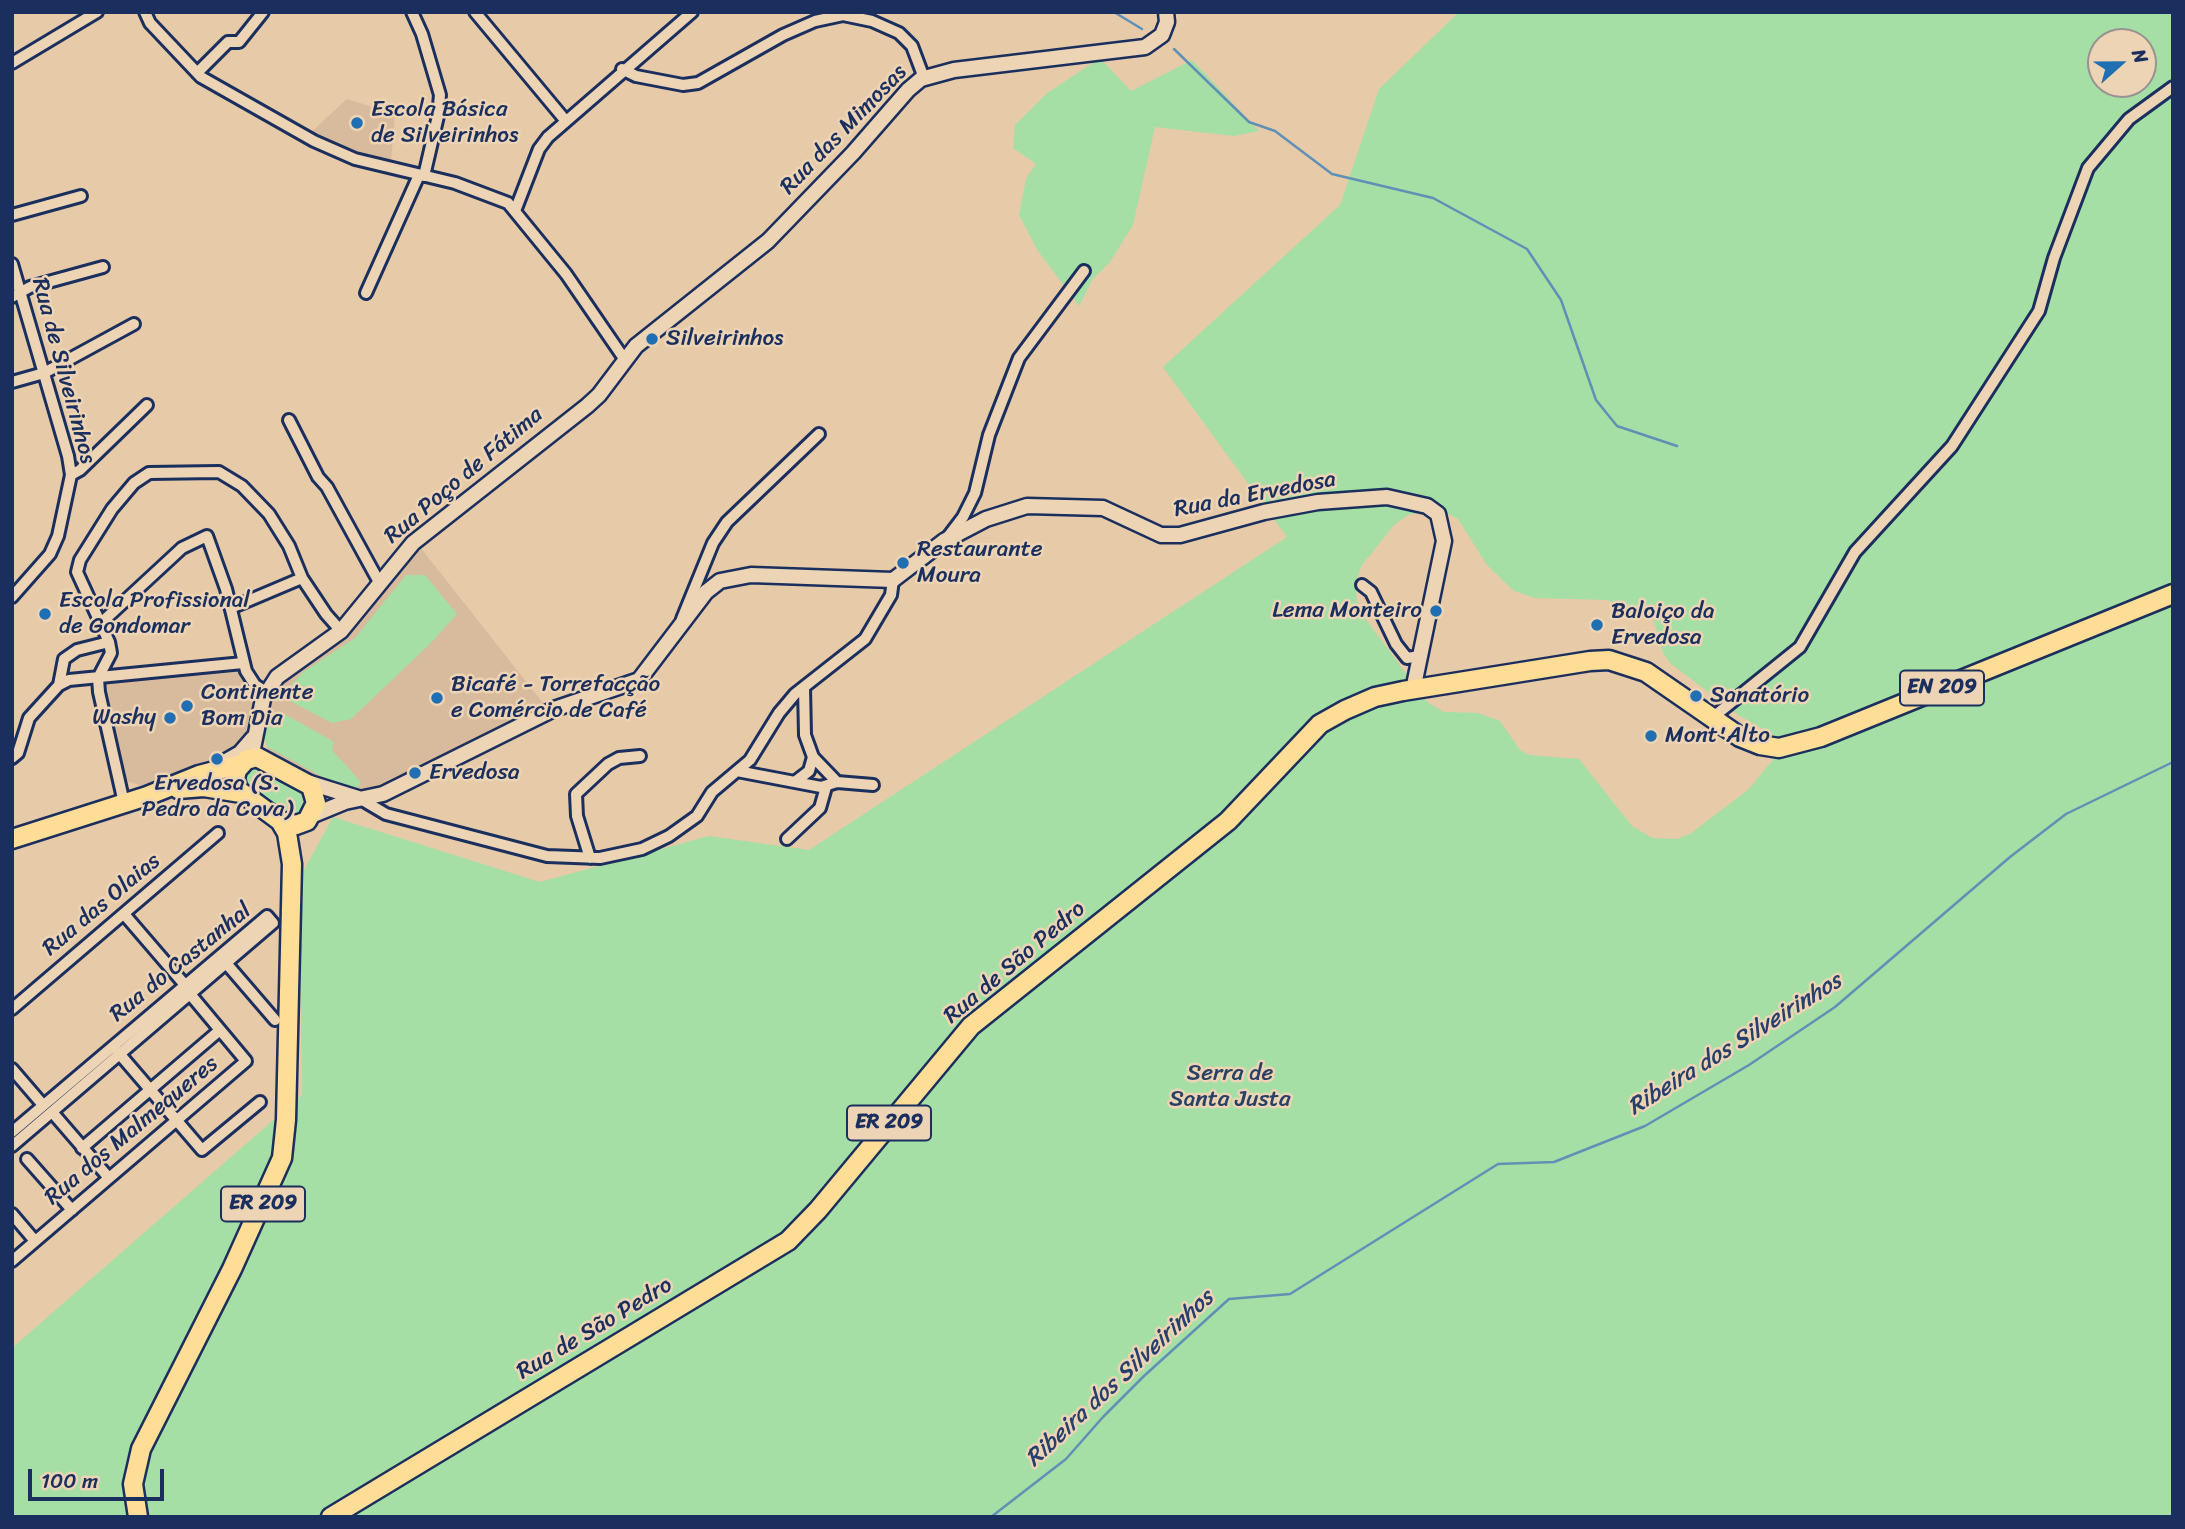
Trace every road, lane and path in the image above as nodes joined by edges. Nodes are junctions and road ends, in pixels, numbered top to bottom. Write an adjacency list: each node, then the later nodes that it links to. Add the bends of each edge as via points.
1 (97, 12): 8 (street)
2 (145, 12): 10 (street)
3 (264, 12): 10 (street, via 239,42 228,42)
4 (412, 12): 14 (street, via 440,95)
5 (475, 12): 13 (street)
6 (692, 12): 9 (street)
7 (1166, 12): 11 (street, Rua das Mimosas, via 1162,35 1145,47 954,70)
8 (12, 63)
9 (622, 69): 11 (street, via 683,85 698,83 783,35 842,15 899,33 912,46); 13 (street)
10 (197, 73): 14 (street, via 314,141 355,159)
11 (924, 78): 24 (street, Rua das Mimosas, via 768,241 636,346)
12 (2173, 87): 50 (street, via 2129,119 2088,168 2039,311 1952,446 1855,552 1800,647)
13 (565, 120): 16 (street, via 540,149)
14 (422, 175): 16 (street, via 500,198); 21 (street)
15 (81, 196): 17 (street)
16 (514, 211): 24 (street, via 566,274)
17 (12, 215)
18 (12, 264): 22 (street, Rua de Silveirinhos)
19 (103, 267): 22 (street)
20 (1084, 271): 31 (street, via 1012,371 975,493)
21 (366, 293)
22 (16, 295): 25 (street, Rua de Silveirinhos)
23 (134, 324): 25 (street)
24 (625, 360): 34 (street, Rua Poço de Fátima, via 598,395 413,543)
25 (44, 373): 26 (street); 30 (street, Rua de Silveirinhos)
26 (12, 382)
27 (147, 405): 30 (street)
28 (289, 420): 34 (street)
29 (819, 434): 40 (street, via 727,522 708,553)
30 (71, 475): 37 (street, Rua de Silveirinhos, via 50,554)
31 (944, 541): 33 (street, Rua da Ervedosa); 43 (street, Rua da Ervedosa, via 986,519 1027,506 1102,508 1161,535 1180,535 1318,502 1387,497 1411,500 1437,514 1444,541)
32 (302, 578): 38 (street); 39 (street, via 269,514 243,486 219,472 149,473 134,483 113,509 80,560 77,572); 41 (street)
33 (893, 580): 40 (street, via 751,575 720,581); 47 (street, via 891,595 865,639)
34 (379, 582): 41 (street, Rua Poço de Fátima)
35 (1362, 585): 43 (street, via 1371,592 1407,658)
36 (2173, 594): 50 (main road, EN 209, via 1799,745 1760,746)
37 (12, 597)
38 (231, 608): 39 (street, via 207,536 182,548); 44 (street)
39 (101, 623): 42 (street)
40 (679, 629): 67 (street, via 639,680 554,709 383,794)
41 (341, 631): 49 (street, Rua Poço de Fátima, via 276,677)
42 (109, 642): 45 (street, via 109,663); 46 (street, via 76,650 64,659)
43 (1420, 656): 48 (street, Rua da Ervedosa)
44 (243, 663): 45 (street); 49 (street, via 255,685)
45 (98, 678): 46 (street); 68 (street)
46 (59, 685): 55 (street, via 29,718 18,753)
47 (804, 687): 54 (street, via 805,735); 58 (street, via 779,713 750,761)
48 (1419, 689): 50 (main road, Rua de São Pedro / EN 209, via 1609,660 1646,672); 98 (main road, Rua de São Pedro / ER 209, via 1375,697 1320,724 1228,821 971,1026 788,1241)
49 (266, 692): 51 (street, Rua Poço de Fátima)
50 (1712, 718)
51 (257, 722): 52 (street, Rua Poço de Fátima); 57 (street, via 260,742)
52 (253, 738): 56 (street, Rua Poço de Fátima); 59 (street, via 240,753)
53 (640, 756): 74 (street, via 608,764 576,794)
54 (813, 757): 60 (street, via 809,771); 62 (street)
55 (12, 758)
56 (246, 761): 57 (main road, via 263,758); 59 (main road); 65 (main road, via 234,779)
57 (276, 766): 61 (main road)
58 (737, 771): 60 (street); 74 (street, via 712,792 697,816 669,836 620,856)
59 (199, 775): 66 (main road)
60 (796, 781): 64 (street)
61 (307, 782): 67 (street); 69 (main road, ER 209, via 316,798)
62 (837, 782): 63 (street); 64 (street)
63 (873, 785)
64 (826, 787): 73 (street, via 820,808)
65 (241, 793): 66 (main road, via 204,787); 70 (main road)
66 (147, 796): 68 (main road)
67 (359, 798): 69 (street); 74 (street, via 386,814 495,845 547,856)
68 (124, 803): 72 (main road)
69 (307, 820): 70 (main road); 75 (main road, ER 209)
70 (280, 821): 75 (main road, ER 209)
71 (218, 833): 76 (street, Rua das Olaias)
72 (12, 839)
73 (787, 839)
74 (590, 858)
75 (292, 864): 97 (main road, ER 209, via 282,1158 271,1189 141,1449 133,1484)
76 (124, 914): 78 (street); 79 (street, Rua das Olaias)
77 (226, 963): 78 (street, Rua do Castanhal); 78 (street, Rua do Castanhal, via 273,923 267,916); 80 (street)
78 (188, 990): 81 (street); 82 (street, Rua do Castanhal)
79 (12, 1009)
80 (275, 1020)
81 (220, 1030): 84 (street); 87 (street, Rua dos Malmequeres, via 246,1061)
82 (117, 1050): 84 (street); 86 (street, Rua do Castanhal)
83 (12, 1069): 86 (street)
84 (150, 1089): 87 (street); 90 (street)
85 (260, 1102): 87 (street, via 202,1150)
86 (48, 1109): 88 (street, Rua do Castanhal); 89 (street, Rua do Castanhal); 90 (street)
87 (177, 1120): 92 (street, Rua dos Malmequeres)
88 (12, 1132)
89 (12, 1146)
90 (82, 1148): 92 (street)
91 (27, 1159): 93 (street)
92 (108, 1178): 93 (street, Rua dos Malmequeres)
93 (72, 1210): 95 (street, Rua dos Malmequeres)
94 (12, 1214): 95 (street)
95 (35, 1241): 96 (street, Rua dos Malmequeres)
96 (12, 1261)
97 (138, 1517)
98 (331, 1517)

